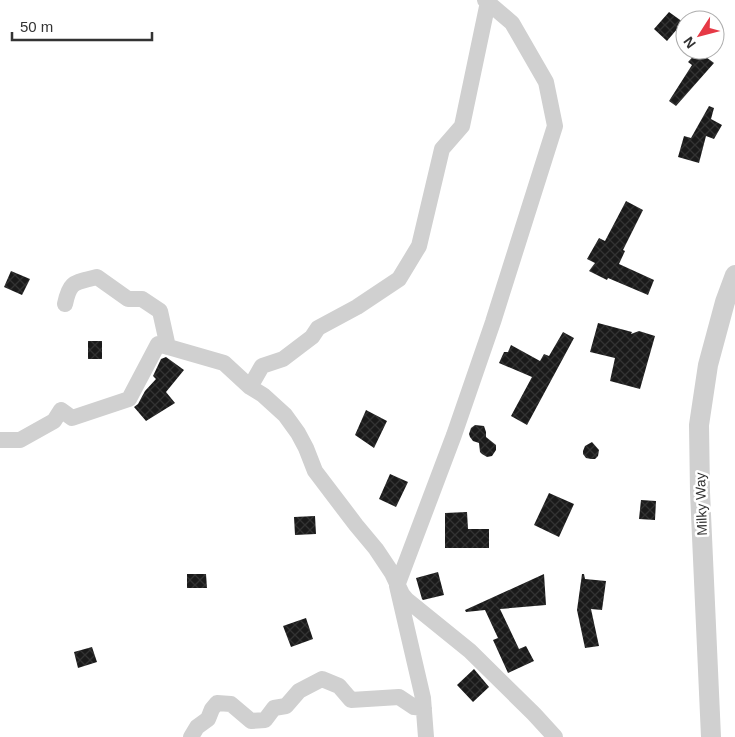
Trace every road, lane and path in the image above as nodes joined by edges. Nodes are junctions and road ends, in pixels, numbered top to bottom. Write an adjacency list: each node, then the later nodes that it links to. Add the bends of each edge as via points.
1 (486, 1): 5 (street, via 462,126 442,149 419,246 399,279 357,308 318,328 312,337 283,359 262,366); 7 (street, via 512,23 546,82 555,126 493,322)
2 (735, 275): 12 (street, Milky Way, via 708,366 699,425)
3 (65, 304): 4 (street, via 74,283 97,277 128,298 142,299 160,311)
4 (168, 347): 5 (street, via 224,363); 6 (street, via 158,344 129,399 72,418 61,410 54,421 20,440)
5 (250, 387): 7 (street, via 291,422 315,471 376,549 392,572)
6 (0, 440)
7 (397, 586): 8 (street); 11 (street, via 407,600 470,651)
8 (424, 708): 9 (street, via 414,708 398,697 351,700 340,686 322,679 299,691 286,706 274,708 265,720 251,721 231,704 217,703 208,720 197,726); 10 (street)
9 (191, 737)
10 (426, 737)
11 (556, 737)
12 (712, 737)

